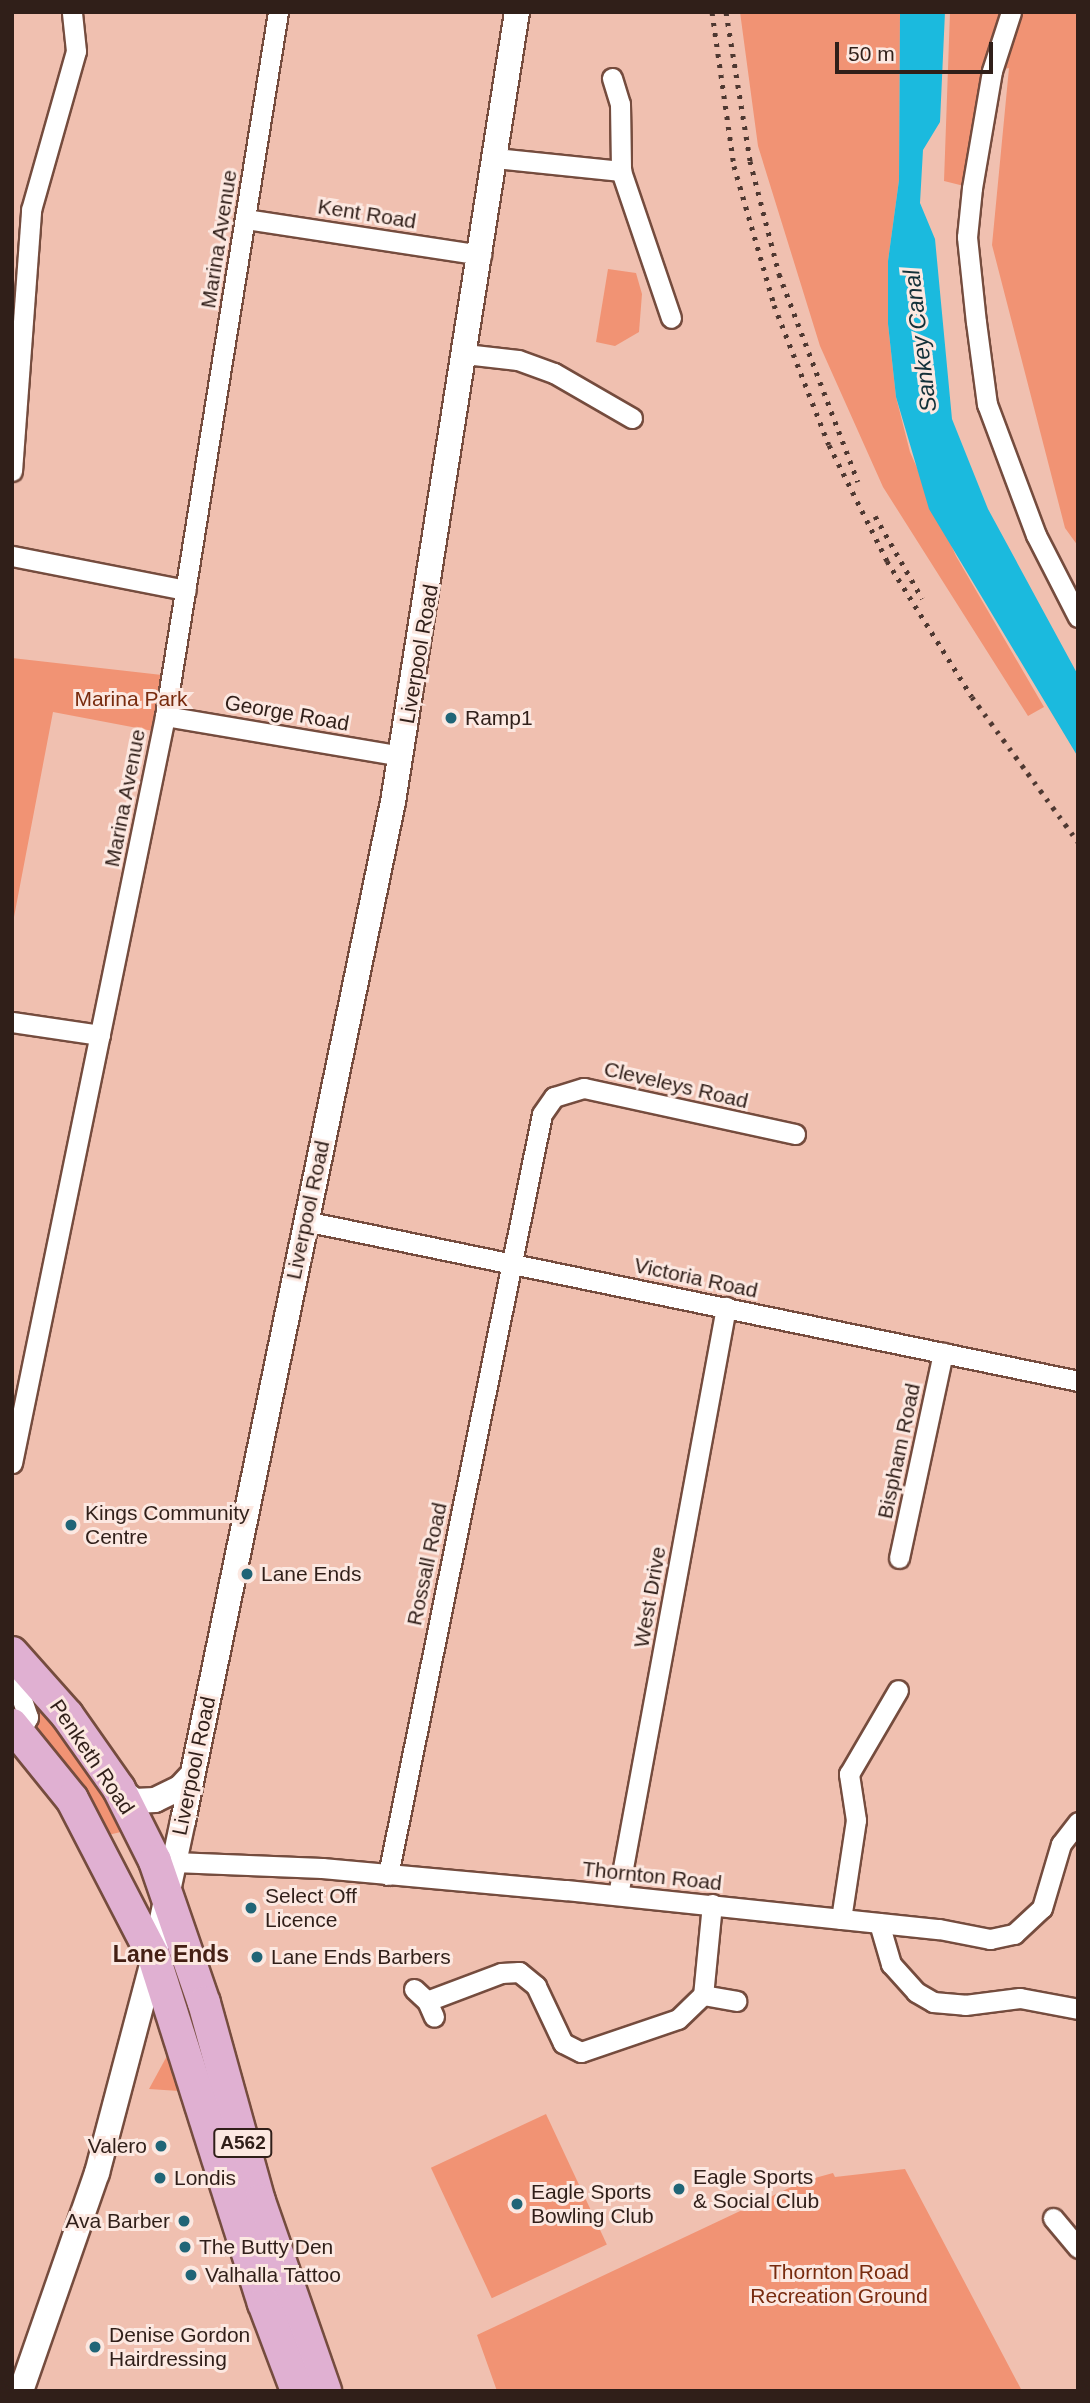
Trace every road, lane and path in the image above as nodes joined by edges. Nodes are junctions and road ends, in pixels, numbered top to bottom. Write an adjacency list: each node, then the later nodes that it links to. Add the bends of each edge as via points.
1 (72, 12): 13 (street, via 76,51 32,210)
2 (278, 12): 8 (street, Marina Avenue)
3 (517, 12): 6 (street, Liverpool Road)
4 (1011, 12): 16 (street, via 992,71 967,237 987,404 1036,536)
5 (612, 78): 7 (street, via 620,104)
6 (495, 158): 7 (street); 9 (street, Liverpool Road)
7 (621, 172): 10 (street)
8 (246, 219): 9 (street, Kent Road); 15 (street, Marina Avenue)
9 (481, 255): 11 (street, Liverpool Road)
10 (671, 318)
11 (466, 354): 12 (street, via 518,360 554,373); 18 (street, Liverpool Road)
12 (632, 418)
13 (12, 471)
14 (12, 556): 15 (street)
15 (186, 590): 17 (street, Marina Avenue)
16 (1078, 617)
17 (165, 716): 18 (street, George Road); 20 (street, Marina Avenue)
18 (401, 756): 22 (street, Liverpool Road)
19 (12, 1022): 20 (street)
20 (100, 1035): 27 (street, Marina Avenue)
21 (795, 1134): 23 (street, Cleveleys Road, via 584,1088 564,1091 542,1114)
22 (305, 1221): 23 (street, Victoria Road); 34 (street, Liverpool Road)
23 (513, 1264): 24 (street, Victoria Road); 37 (street, Rossall Road)
24 (726, 1307): 25 (street, Victoria Road); 39 (street, West Drive)
25 (943, 1353): 26 (street, Victoria Road); 29 (street, Bispham Road)
26 (1078, 1381)
27 (19, 1398): 28 (street, Marina Avenue)
28 (12, 1463)
29 (899, 1558)
30 (12, 1653): 35 (main road, Penketh Road / A562, via 67,1716)
31 (12, 1671): 33 (street, via 27,1709)
32 (898, 1690): 41 (street, via 849,1774 856,1820)
33 (15, 1734): 43 (main road, Penketh Road / A562, via 78,1810)
34 (191, 1776): 35 (street, via 180,1788 155,1800 135,1801); 38 (street, Liverpool Road)
35 (119, 1789): 38 (main road, Penketh Road / A562)
36 (1078, 1822): 42 (street, Thornton Road, via 1060,1844 1042,1908 1014,1934 977,1938)
37 (388, 1875): 38 (street, Thornton Road); 39 (street, Thornton Road)
38 (171, 1877): 43 (street, Liverpool Road); 48 (main road, Penketh Road / A562)
39 (618, 1895): 40 (street, Thornton Road)
40 (712, 1905): 41 (street, Thornton Road); 44 (street)
41 (841, 1919): 42 (street, Thornton Road)
42 (879, 1923): 47 (street, via 891,1964 916,1992 933,2002 965,2006 1020,1998)
43 (154, 1957): 48 (main road, Penketh Road / A562); 51 (street, Liverpool Road, via 83,2217)
44 (703, 1996): 45 (street); 46 (street, via 678,2019 581,2052 563,2042 536,1986 519,1972 500,1973)
45 (736, 2001)
46 (425, 2003)
47 (1078, 2009)
48 (243, 2191): 52 (main road, Penketh Road / A562); 53 (main road, Penketh Road / A562)
49 (1049, 2213): 50 (street)
50 (1078, 2248)
51 (21, 2391)
52 (297, 2391)
53 (325, 2391)

